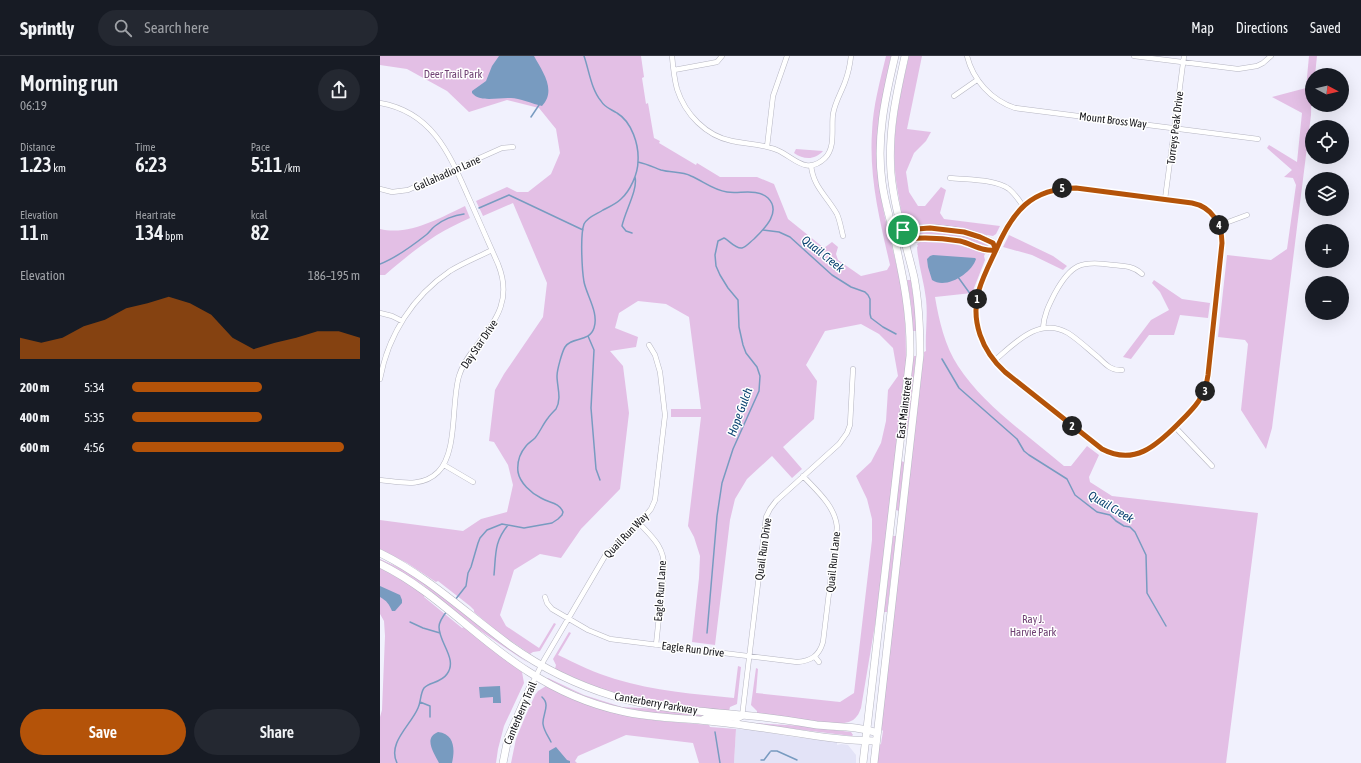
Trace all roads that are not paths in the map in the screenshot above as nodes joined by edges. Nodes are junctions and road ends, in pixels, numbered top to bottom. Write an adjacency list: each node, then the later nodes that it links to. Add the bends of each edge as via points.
1 (672, 56): 12 (street)
2 (722, 56): 12 (street, via 712,64)
3 (787, 56): 19 (street, via 773,96)
4 (852, 56): 20 (street, via 834,108 831,148 825,158)
5 (895, 56): 30 (main road, East Mainstreet, via 884,107 880,148 882,184)
6 (905, 56): 28 (main road, East Mainstreet, via 894,110 890,148 894,190)
7 (967, 56): 13 (street)
8 (1134, 56): 11 (street)
9 (1184, 56): 11 (street, Torreys Peak Drive)
10 (1271, 56): 11 (street, via 1261,65 1238,69)
11 (1183, 62): 16 (street, Torreys Peak Drive)
12 (674, 70): 19 (street, via 685,107 706,129 728,141)
13 (977, 80): 14 (street); 16 (street, Mount Bross Way, via 993,96 1015,108)
14 (954, 96)
15 (380, 103): 21 (street, Day Star Drive, via 393,106 423,123 439,140)
16 (1175, 128): 17 (street, Mount Bross Way); 24 (street, Torreys Peak Drive)
17 (1258, 139)
18 (514, 147): 21 (street, Gallahadion Lane, via 502,148)
19 (767, 147): 20 (street, via 783,153 798,163)
20 (811, 165): 29 (street, via 816,183 837,216)
21 (456, 169): 23 (street, Gallahadion Lane, via 406,191 392,192); 32 (street, Day Star Drive)
22 (950, 178): 25 (street, via 1001,185 1012,192)
23 (380, 189)
24 (1165, 199): 25 (street, via 1068,188 1044,194); 27 (street, via 1201,206 1211,212)
25 (1023, 206): 33 (street, via 1006,227)
26 (1247, 215): 27 (street)
27 (1220, 226): 43 (street, via 1222,243 1205,390 1198,404)
28 (903, 230): 30 (main road); 31 (main road, East Mainstreet); 33 (main road, via 930,228 964,232 993,243)
29 (842, 236)
30 (894, 237): 31 (main road); 63 (main road, East Mainstreet, via 907,299 910,356)
31 (905, 240): 33 (main road, via 950,240 988,251); 64 (main road, East Mainstreet, via 918,305 919,361)
32 (492, 250): 36 (street, via 439,279 417,300); 44 (street, Day Star Drive, via 502,276 502,303 496,320 467,359 459,375 450,448)
33 (996, 250): 39 (street, via 979,290 976,312 981,339)
34 (1142, 274): 37 (street, via 1132,267 1099,263 1076,267 1063,279 1052,298 1045,314)
35 (380, 313): 36 (street)
36 (402, 321): 42 (street, via 388,349)
37 (1043, 328): 39 (street, via 1025,335); 41 (street, via 1066,332 1111,368)
38 (649, 345): 49 (street, Quail Run Way, via 660,372 665,418 656,498 649,511)
39 (994, 361): 43 (street, via 1087,439 1106,451 1123,455 1141,452 1157,444)
40 (854, 369): 46 (street, Quail Run Drive, via 847,434)
41 (1122, 370)
42 (380, 379)
43 (1175, 427): 45 (street)
44 (444, 464): 47 (street, Day Star Drive, via 435,476 419,483); 48 (street)
45 (1212, 466)
46 (804, 476): 55 (street, Quail Run Drive, via 776,501 766,517); 56 (street, Quail Run Lane, via 830,507 836,523 823,642)
47 (380, 480)
48 (473, 482)
49 (638, 522): 53 (street, Quail Run Way, via 605,556); 54 (street, Eagle Run Lane, via 660,546 664,560)
50 (380, 553): 58 (main road, Canterberry Parkway, via 413,571 511,646)
51 (380, 564): 59 (main road, Canterberry Parkway, via 412,582 502,654)
52 (545, 597): 53 (street, Eagle Run Drive, via 550,607)
53 (568, 618): 54 (street, Eagle Run Drive, via 610,639); 58 (street, Quail Run Way)
54 (656, 645): 55 (street, Eagle Run Drive)
55 (750, 656): 56 (street, Eagle Run Drive, via 797,662); 61 (street, Quail Run Drive)
56 (815, 657): 57 (street)
57 (819, 662)
58 (541, 665): 59 (street, Canterberry Trail); 61 (main road, Canterberry Parkway, via 577,683 620,698 658,706)
59 (536, 676): 60 (street, Canterberry Trail); 62 (main road, Canterberry Parkway, via 577,697 613,709)
60 (530, 688): 67 (main road, Canterberry Trail, via 508,738)
61 (743, 715): 62 (street, via 739,719 707,716); 63 (main road, Canterberry Parkway)
62 (699, 720): 65 (main road, Canterberry Parkway)
63 (867, 729): 64 (main road, Canterberry Parkway); 65 (main road, East Mainstreet)
64 (877, 733): 66 (main road, East Mainstreet)
65 (866, 741): 66 (main road, Canterberry Parkway); 68 (main road, East Mainstreet)
66 (876, 741): 69 (main road, East Mainstreet)
67 (503, 763)
68 (863, 763)
69 (874, 763)

